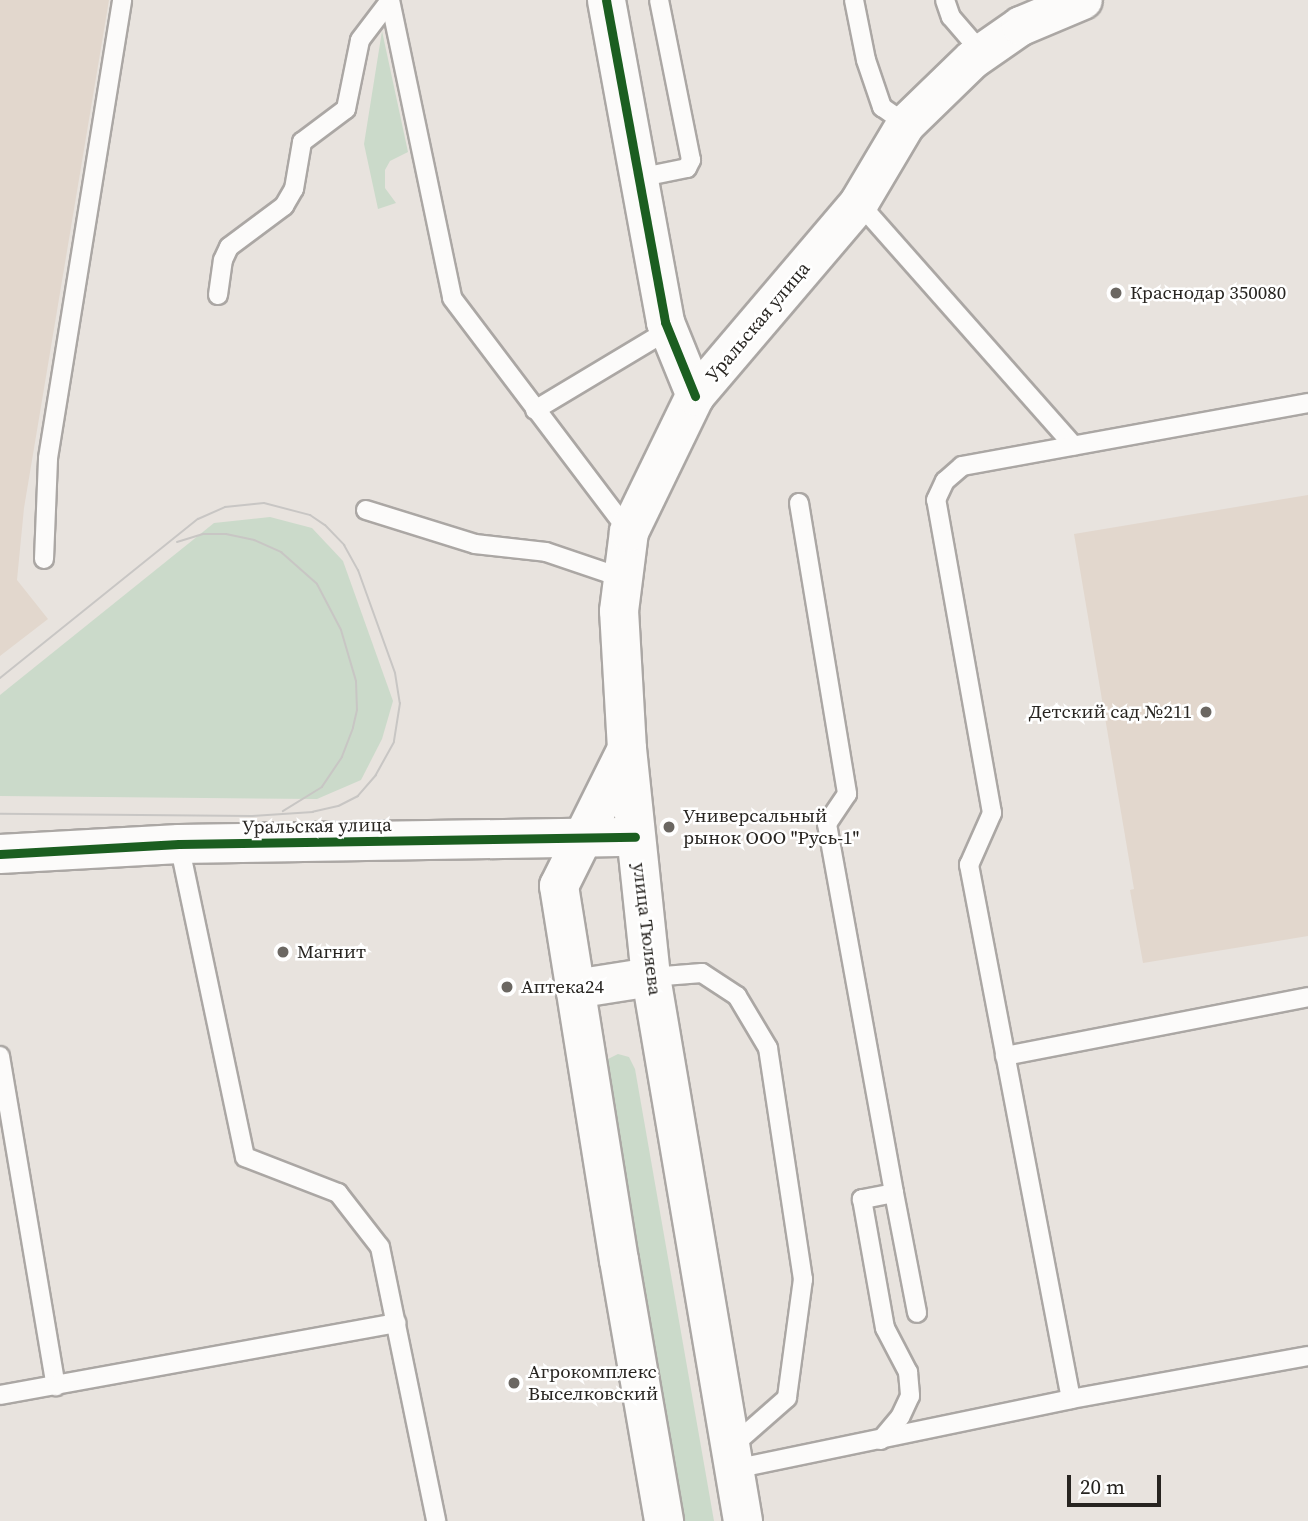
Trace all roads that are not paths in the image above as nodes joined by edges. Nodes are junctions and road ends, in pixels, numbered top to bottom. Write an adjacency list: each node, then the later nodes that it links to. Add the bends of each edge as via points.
1 (122, 0): 21 (lane, via 48,458)
2 (606, 0): 10 (street)
3 (659, 0): 10 (lane, via 691,160 687,168)
4 (854, 0): 9 (lane, via 881,107)
5 (945, 0): 8 (lane, via 951,17)
6 (1083, 0): 8 (main road, Уральская улица, via 1021,26)
7 (390, 1): 12 (lane, via 360,40 346,109 302,142 294,189 284,206 229,247); 16 (lane, via 452,298)
8 (982, 53): 9 (main road, Уральская улица)
9 (906, 124): 11 (main road, Уральская улица)
10 (638, 178): 13 (street)
11 (859, 203): 14 (main road, Уральская улица); 17 (lane)
12 (218, 295)
13 (668, 330): 14 (street); 16 (lane)
14 (695, 396): 20 (main road, Уральская улица)
15 (1308, 403): 17 (lane)
16 (535, 410): 20 (lane)
17 (1074, 446): 32 (lane, via 962,466 945,481 936,500 992,813 970,865)
18 (799, 503): 33 (lane, via 847,793 827,824)
19 (366, 510): 22 (lane, via 475,544 546,552)
20 (629, 532): 22 (main road, Уральская улица)
21 (44, 559)
22 (623, 578): 23 (main road, Уральская улица, via 619,611)
23 (627, 749): 24 (main road, улица Тюляева); 25 (main road)
24 (635, 837): 25 (main road, Уральская улица); 28 (main road, улица Тюляева)
25 (583, 838): 26 (main road, Уральская улица); 29 (main road, via 559,886)
26 (179, 844): 27 (main road, Уральская улица); 35 (lane, via 245,1157 338,1194 380,1247)
27 (0, 855)
28 (652, 977): 29 (main road); 41 (main road, улица Тюляева); 41 (lane, via 702,973 737,996 768,1048 803,1279 787,1398)
29 (575, 989): 43 (main road)
30 (1308, 997): 32 (lane)
31 (0, 1056): 37 (lane)
32 (1005, 1056): 39 (lane)
33 (894, 1193): 34 (lane); 40 (lane, via 862,1199 885,1328 908,1372 910,1395 900,1417)
34 (917, 1313)
35 (397, 1323): 37 (lane); 42 (lane)
36 (1308, 1356): 39 (lane)
37 (56, 1386): 38 (lane)
38 (0, 1395)
39 (1071, 1399): 40 (lane)
40 (881, 1440): 41 (lane)
41 (732, 1459): 44 (main road, улица Тюляева)
42 (436, 1521)
43 (664, 1521)
44 (743, 1521)

